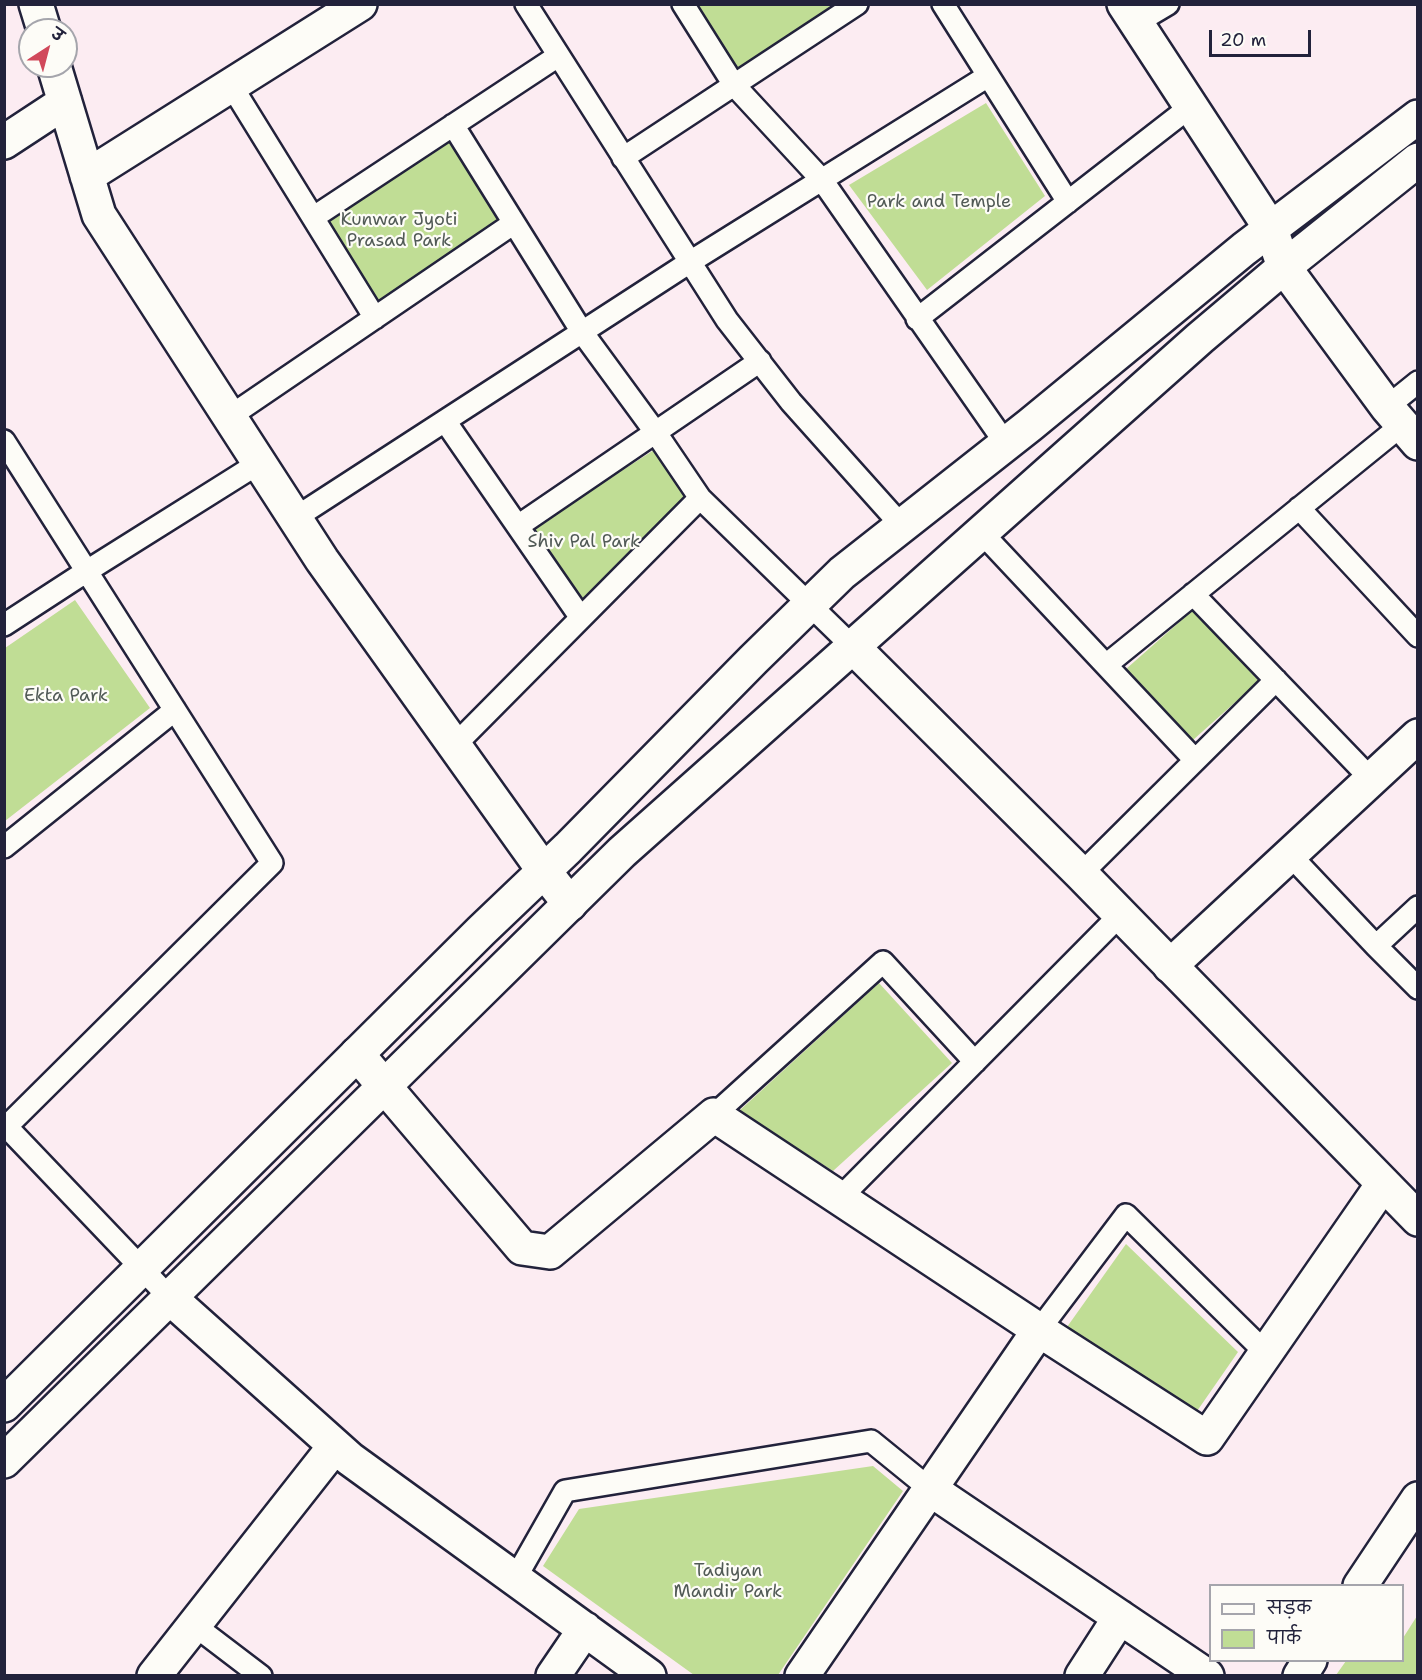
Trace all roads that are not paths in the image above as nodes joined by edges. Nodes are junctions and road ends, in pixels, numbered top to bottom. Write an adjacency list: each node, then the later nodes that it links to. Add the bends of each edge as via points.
1 (360, 4): 11 (street)
2 (526, 4): 8 (lane)
3 (683, 4): 12 (lane)
4 (857, 4): 12 (lane)
5 (943, 4): 9 (lane)
6 (1168, 4): 7 (lane)
7 (1130, 14): 14 (street)
8 (558, 56): 16 (lane); 18 (lane)
9 (988, 76): 21 (lane); 22 (lane)
10 (58, 78): 13 (street)
11 (231, 85): 20 (street); 23 (lane)
12 (734, 86): 18 (lane); 21 (lane)
13 (65, 102): 17 (street); 20 (street)
14 (1190, 107): 22 (lane); 25 (street)
15 (1418, 117): 25 (street)
16 (453, 125): 23 (lane); 24 (lane)
17 (4, 142)
18 (624, 158): 26 (lane)
19 (1418, 160): 27 (street)
20 (87, 176): 33 (street, via 99,216)
21 (822, 180): 26 (lane); 29 (lane)
22 (1068, 202): 29 (lane)
23 (314, 217): 28 (lane)
24 (514, 223): 28 (lane); 30 (lane)
25 (1271, 229): 27 (street); 38 (street)
26 (690, 262): 30 (lane); 31 (lane, via 727,320)
27 (1284, 267): 35 (street); 45 (street)
28 (375, 318): 33 (lane)
29 (917, 319): 38 (lane)
30 (582, 332): 34 (lane); 36 (lane)
31 (760, 361): 36 (lane); 44 (lane, via 791,402)
32 (1418, 382): 35 (lane)
33 (230, 417): 39 (street)
34 (445, 421): 42 (lane); 43 (lane)
35 (1402, 425): 41 (lane)
36 (656, 433): 40 (lane); 43 (lane)
37 (4, 441): 46 (lane)
38 (1006, 444): 44 (street)
39 (259, 462): 42 (street); 46 (lane)
40 (700, 498): 48 (lane); 49 (lane)
41 (1299, 508): 47 (lane); 51 (lane)
42 (295, 518): 57 (street)
43 (518, 526): 49 (lane)
44 (902, 526): 48 (street)
45 (981, 532): 52 (street); 53 (lane)
46 (87, 571): 50 (lane); 55 (lane)
47 (1193, 594): 53 (lane); 54 (lane)
48 (809, 604): 52 (lane); 62 (street)
49 (581, 618): 57 (lane)
50 (4, 625)
51 (1418, 636)
52 (853, 647): 63 (street); 64 (street, via 622,852)
53 (1106, 665): 58 (lane)
54 (1276, 680): 58 (lane); 59 (lane)
55 (175, 710): 60 (lane); 74 (lane, via 272,863)
56 (1418, 736): 59 (street)
57 (455, 745): 62 (street)
58 (1195, 760): 63 (lane)
59 (1371, 779): 61 (street)
60 (4, 847)
61 (1290, 855): 67 (lane); 68 (street)
62 (544, 871): 64 (street); 70 (street)
63 (1081, 874): 66 (street)
64 (570, 904): 72 (street)
65 (1418, 907): 67 (lane)
66 (1120, 915): 68 (street); 71 (lane)
67 (1376, 946): 69 (lane)
68 (1170, 966): 75 (street)
69 (1418, 988)
70 (357, 1054): 72 (street); 78 (street)
71 (975, 1062): 73 (lane, via 883,962); 76 (lane)
72 (384, 1087): 73 (street, via 522,1248 550,1252); 79 (street)
73 (714, 1115): 76 (street)
74 (5, 1126): 78 (lane)
75 (1383, 1184): 77 (street); 81 (street)
76 (839, 1199): 80 (street)
77 (1418, 1219)
78 (142, 1268): 79 (lane); 82 (street)
79 (170, 1298): 83 (street); 84 (street)
80 (1039, 1330): 81 (street, via 1207,1438); 81 (lane, via 1126,1215); 85 (street)
81 (1266, 1353)
82 (4, 1405)
83 (335, 1446): 87 (street); 90 (street)
84 (4, 1461)
85 (930, 1489): 87 (lane, via 871,1441 565,1491); 89 (street); 97 (street)
86 (1418, 1499): 88 (street)
87 (515, 1579): 91 (street)
88 (1361, 1584)
89 (1120, 1617): 98 (street); 99 (street)
90 (194, 1625): 93 (street); 94 (lane)
91 (585, 1629): 95 (street); 96 (street)
92 (1309, 1662): 100 (street)
93 (158, 1674)
94 (261, 1676)
95 (553, 1676)
96 (649, 1676)
97 (802, 1676)
98 (1082, 1676)
99 (1207, 1676)
100 (1300, 1676)

